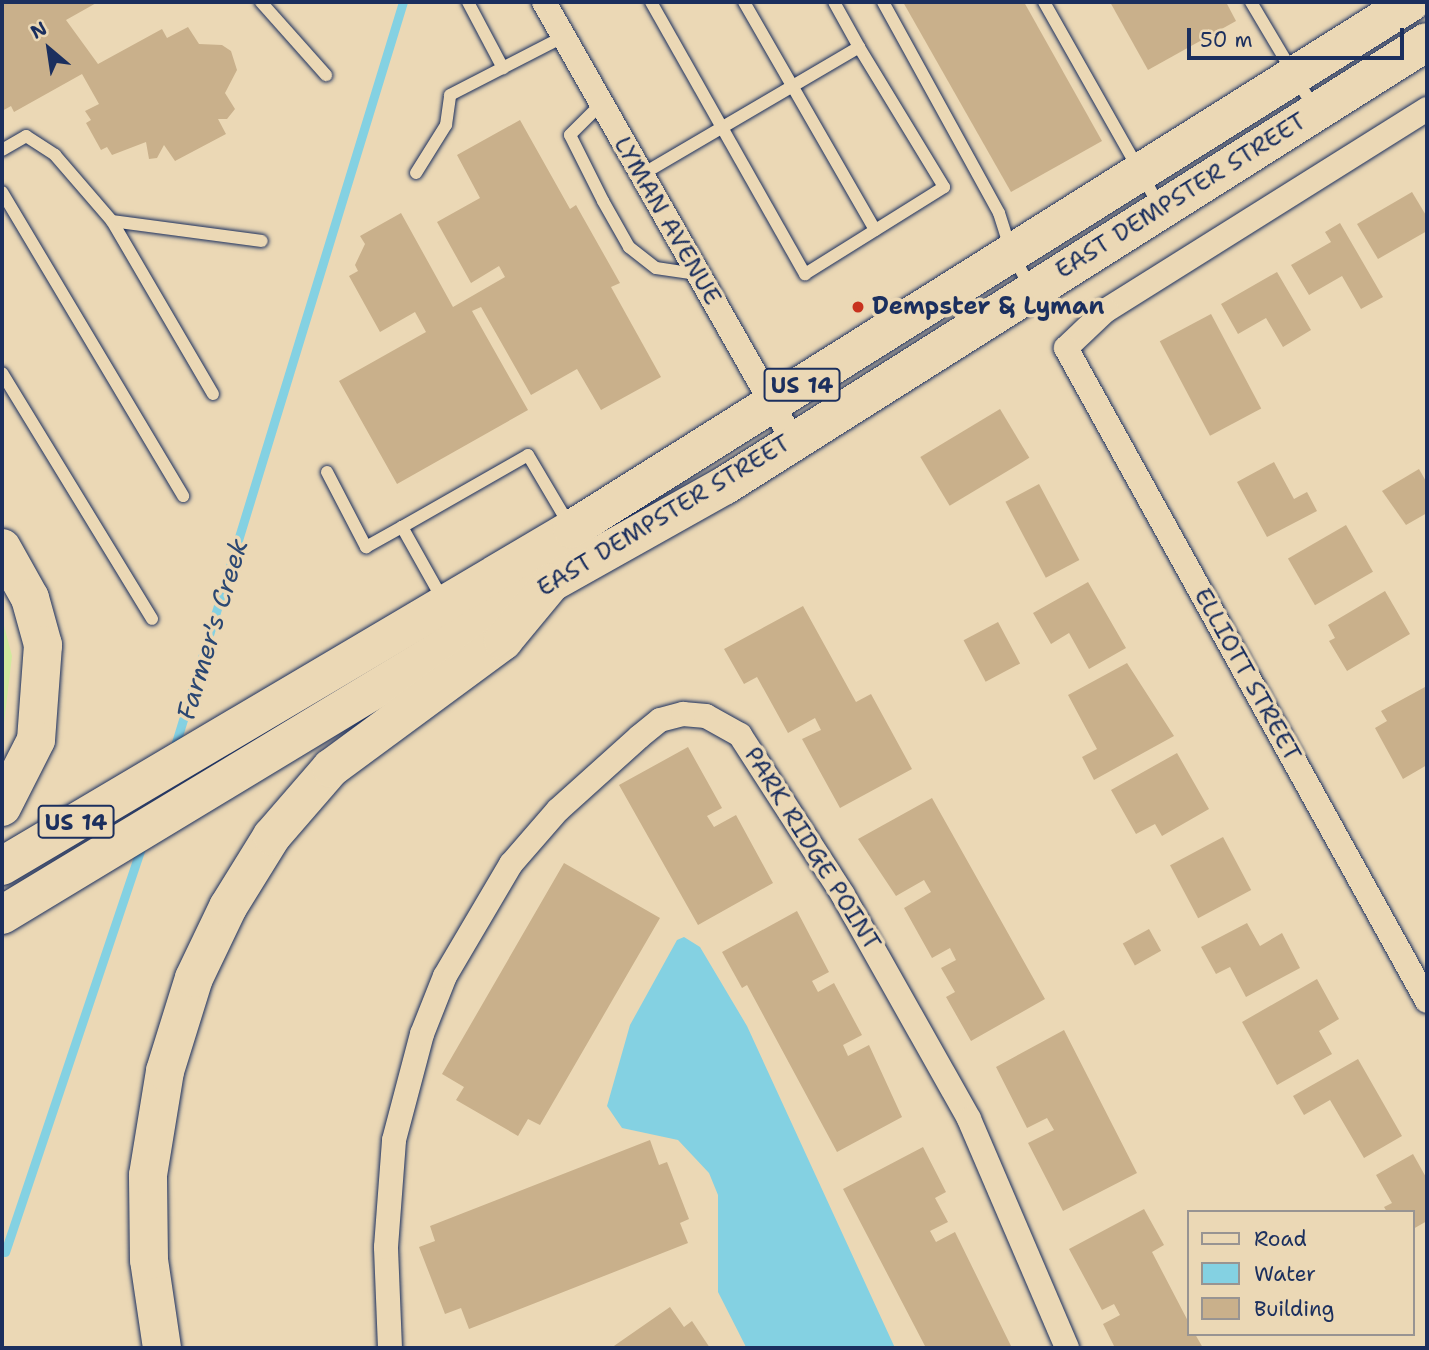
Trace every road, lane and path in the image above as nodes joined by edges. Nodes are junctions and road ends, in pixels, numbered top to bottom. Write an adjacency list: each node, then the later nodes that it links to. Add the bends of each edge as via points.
1 (261, 2): 14 (lane)
2 (468, 2): 13 (lane)
3 (544, 2): 11 (street, LYMAN AVENUE)
4 (651, 2): 20 (lane)
5 (744, 2): 16 (lane)
6 (834, 2): 12 (lane)
7 (883, 2): 30 (lane, via 999,213)
8 (1044, 2): 23 (lane)
9 (1251, 2): 15 (lane)
10 (1414, 21): 15 (main road, EAST DEMPSTER STREET / US 14); 19 (main road, EAST DEMPSTER STREET / US 14)
11 (564, 37): 13 (lane); 17 (street, LYMAN AVENUE)
12 (859, 47): 16 (lane); 28 (lane, via 944,187)
13 (503, 68): 22 (lane, via 450,95 446,125)
14 (326, 75)
15 (1294, 76): 19 (lane); 23 (main road, EAST DEMPSTER STREET / US 14)
16 (792, 87): 20 (lane); 28 (lane)
17 (601, 104): 24 (street, LYMAN AVENUE); 31 (lane, via 570,135 597,190 638,254 656,268)
18 (1427, 108): 48 (street, ELLIOTT STREET, via 1106,310 1066,348)
19 (1316, 112): 26 (main road, EAST DEMPSTER STREET / US 14)
20 (722, 127): 24 (lane); 28 (lane, via 805,274)
21 (2, 150): 27 (lane, via 26,136 55,155)
22 (416, 173)
23 (1140, 173): 26 (lane); 30 (main road, EAST DEMPSTER STREET / US 14)
24 (641, 175): 31 (street, LYMAN AVENUE)
25 (2, 192): 38 (lane)
26 (1161, 208): 32 (main road, EAST DEMPSTER STREET / US 14)
27 (112, 221): 29 (lane); 34 (lane)
28 (875, 230)
29 (262, 240)
30 (1012, 254): 32 (lane); 35 (main road, EAST DEMPSTER STREET / US 14)
31 (696, 274): 35 (street, LYMAN AVENUE)
32 (1032, 289): 36 (main road, EAST DEMPSTER STREET / US 14)
33 (2, 373): 43 (lane)
34 (213, 394)
35 (772, 404): 36 (street, LYMAN AVENUE); 40 (main road, EAST DEMPSTER STREET / US 14)
36 (792, 439): 42 (main road, EAST DEMPSTER STREET / US 14, via 724,486)
37 (327, 472): 39 (lane, via 366,547)
38 (183, 496)
39 (402, 527): 40 (lane, via 528,455); 44 (lane)
40 (572, 529): 44 (main road, EAST DEMPSTER STREET / US 14)
41 (2, 548): 45 (main road, via 30,598 43,645 36,740)
42 (551, 583): 44 (main road, EAST DEMPSTER STREET / US 14); 49 (main road, via 503,642 331,768 272,836 228,907 194,978 166,1071 148,1175 149,1260)
43 (152, 619)
44 (455, 621): 46 (main road, EAST DEMPSTER STREET / US 14, via 186,756); 47 (main road, EAST DEMPSTER STREET / US 14, via 172,811)
45 (2, 807)
46 (2, 866)
47 (2, 915)
48 (1427, 1002)
49 (162, 1348)
50 (390, 1348): 51 (street, PARK RIDGE POINT, via 386,1247 394,1140 418,1046 445,976 511,864 558,810 660,720 683,714 706,716 740,735 844,895 970,1119)
51 (1067, 1348)

